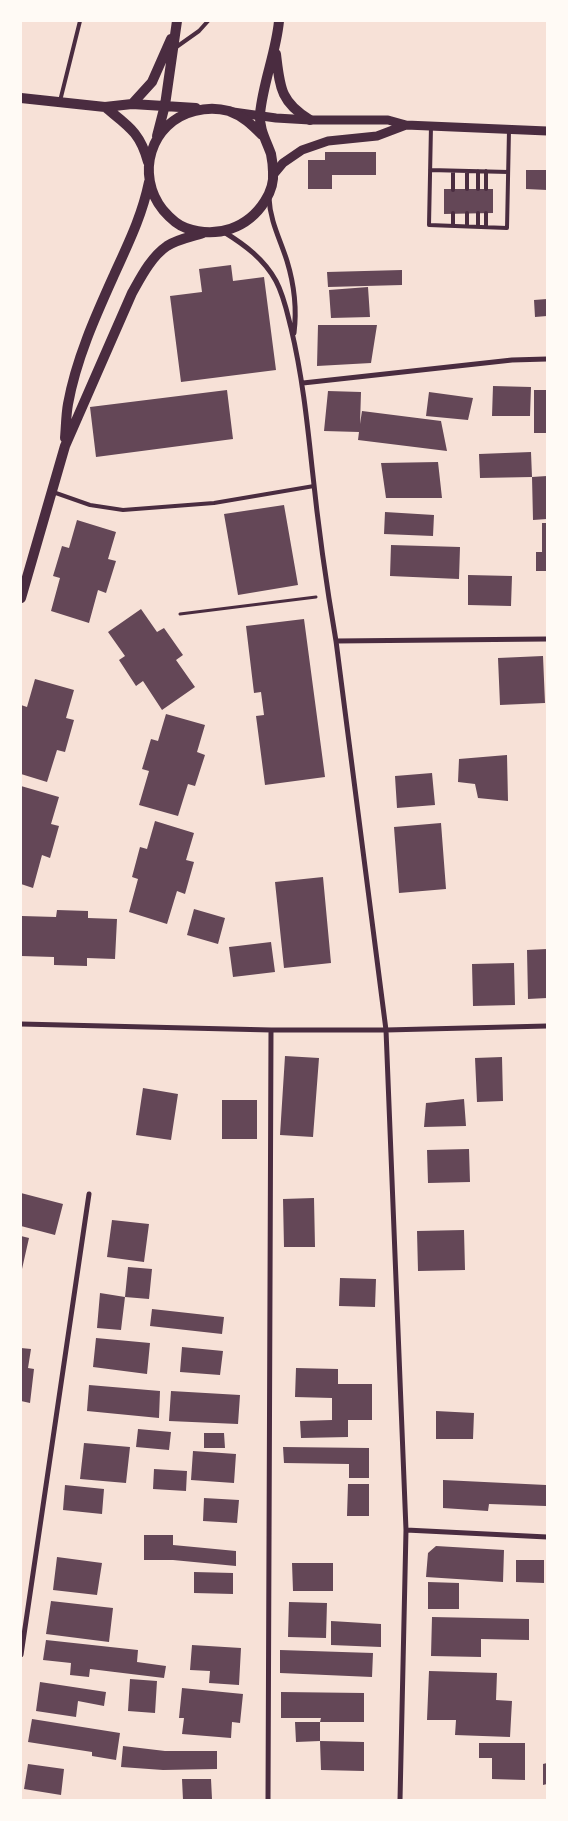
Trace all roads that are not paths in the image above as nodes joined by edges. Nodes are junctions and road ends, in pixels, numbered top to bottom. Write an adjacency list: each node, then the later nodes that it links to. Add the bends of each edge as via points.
1 (80, 21): 8 (lane)
2 (208, 21): 6 (lane, via 199,32)
3 (279, 21): 5 (main road)
4 (176, 26): 6 (main road); 9 (main road, via 152,82)
5 (275, 49): 14 (main road); 15 (main road, via 287,102)
6 (172, 50): 10 (main road)
7 (21, 98): 8 (main road)
8 (60, 101): 11 (main road)
9 (132, 104): 10 (main road); 11 (main road)
10 (165, 105): 12 (main road); 21 (main road)
11 (105, 108): 22 (main road, via 135,133)
12 (207, 108): 13 (main road); 21 (main road, via 186,113 168,125)
13 (228, 111): 14 (street); 20 (main road, via 247,120)
14 (260, 116): 15 (street); 20 (main road)
15 (310, 120): 16 (street, via 388,120)
16 (406, 125): 17 (street); 29 (street, via 377,136 328,141 302,150)
17 (431, 126): 18 (street); 23 (lane)
18 (509, 130): 19 (street); 28 (lane)
19 (547, 131)
20 (262, 136): 29 (main road, via 271,155)
21 (155, 142): 22 (main road)
22 (149, 162): 30 (main road)
23 (430, 170): 24 (lane); 40 (lane, via 429,225)
24 (453, 171): 25 (lane); 34 (lane)
25 (467, 171): 26 (lane); 31 (lane)
26 (478, 171): 27 (lane); 32 (lane)
27 (486, 172): 28 (lane); 33 (lane)
28 (508, 172): 43 (lane, via 506,228)
29 (273, 175): 35 (main road)
30 (149, 182): 45 (main road, via 156,201 168,216 185,228); 49 (main road, via 135,231 113,276 79,362 68,405)
31 (467, 189)
32 (478, 189)
33 (486, 189)
34 (453, 190)
35 (269, 194): 44 (main road, via 258,212 243,224); 46 (street, via 273,226 287,261 294,295 296,318)
36 (453, 213): 40 (lane)
37 (467, 213): 41 (lane)
38 (478, 213): 42 (lane)
39 (486, 213): 43 (lane)
40 (453, 226): 41 (lane)
41 (467, 226): 42 (lane)
42 (478, 227): 43 (lane)
43 (486, 227)
44 (224, 232): 45 (main road); 46 (street, via 249,248 275,279 285,300)
45 (204, 233): 49 (main road, via 160,251 144,272)
46 (293, 336): 48 (street)
47 (547, 359): 48 (street)
48 (303, 383): 50 (street)
49 (64, 446): 51 (main road)
50 (314, 486): 51 (lane, via 214,503 123,510 90,505); 54 (street)
51 (52, 492): 52 (main road)
52 (21, 598)
53 (547, 639): 54 (street)
54 (336, 641): 58 (street)
55 (21, 1024): 57 (street)
56 (547, 1026): 58 (street)
57 (271, 1030): 58 (street); 63 (street)
58 (386, 1030): 60 (street)
59 (89, 1194): 62 (street)
60 (406, 1530): 61 (street); 64 (street)
61 (547, 1537)
62 (21, 1655)
63 (268, 1800)
64 (400, 1800)

